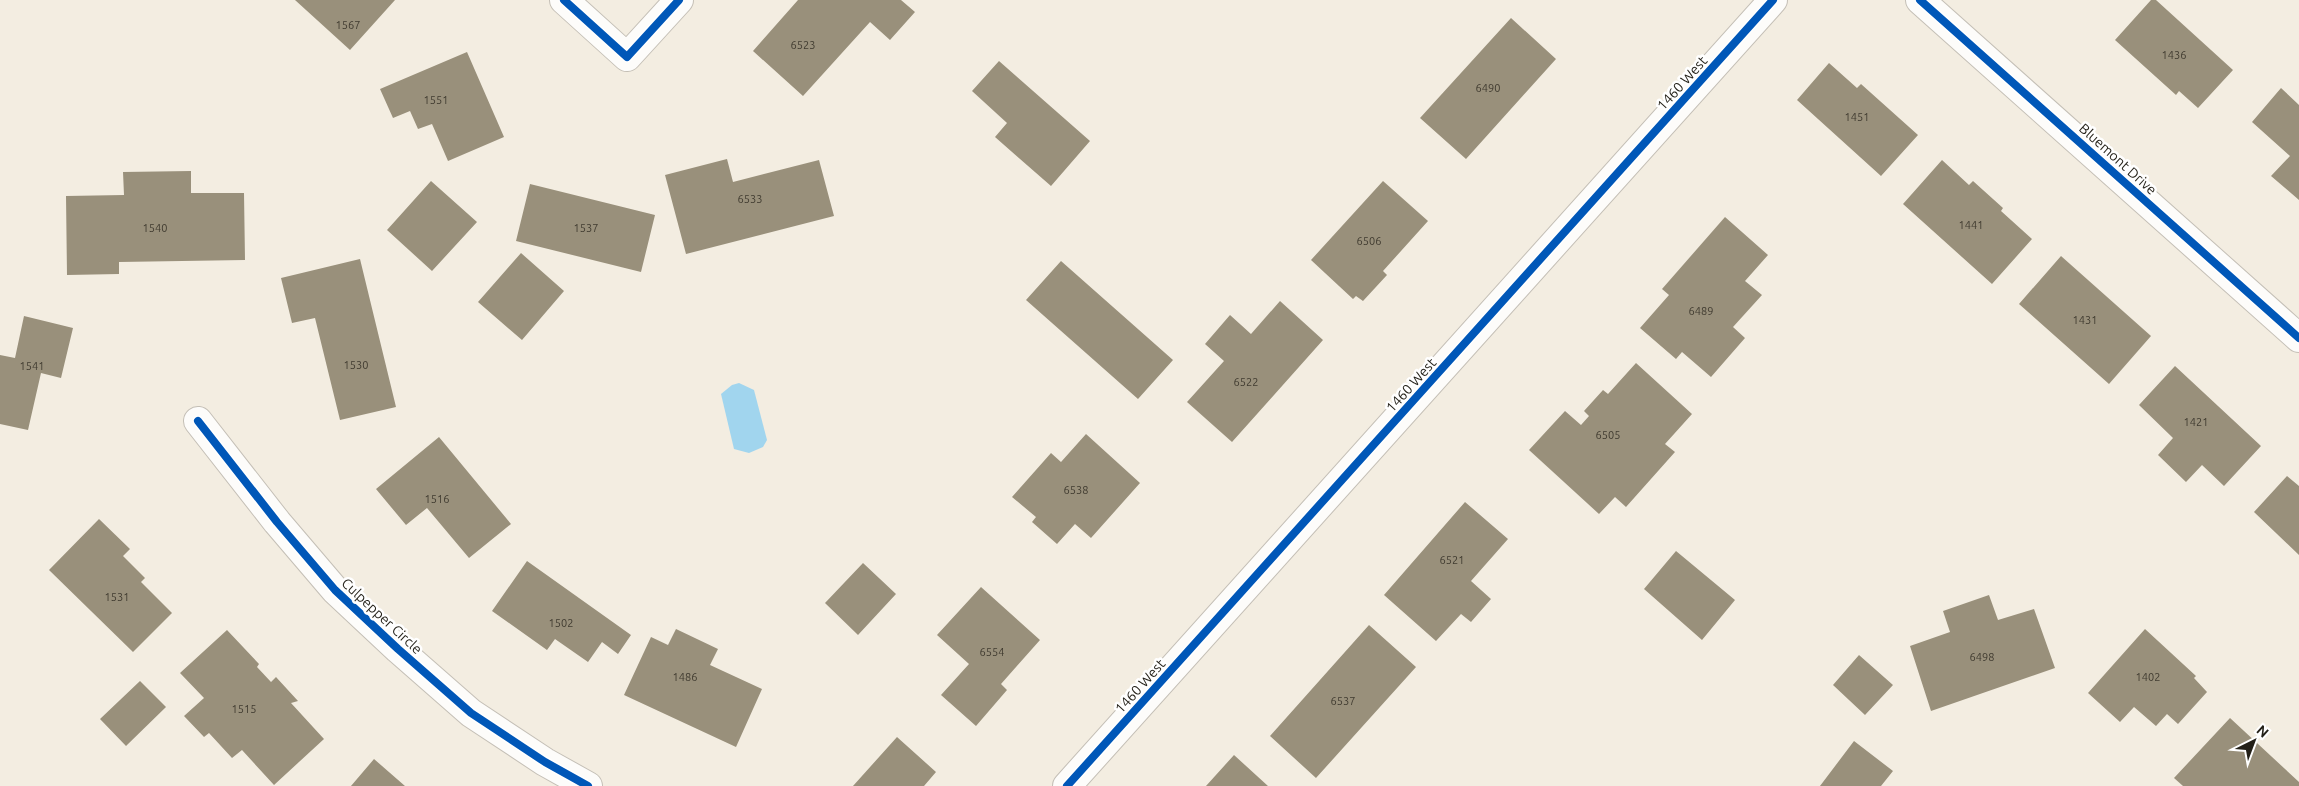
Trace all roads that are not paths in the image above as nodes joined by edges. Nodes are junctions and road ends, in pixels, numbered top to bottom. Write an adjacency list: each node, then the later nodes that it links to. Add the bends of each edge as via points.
1 (564, 0): 2 (street, via 627,57)
2 (679, 0)
3 (1773, 0): 8 (street, 1460 West)
4 (1920, 0): 5 (street, Bluemont Drive)
5 (2299, 338)
6 (198, 421): 7 (street, Culpepper Circle, via 335,590 398,650 471,713)
7 (588, 786)
8 (1068, 786)

